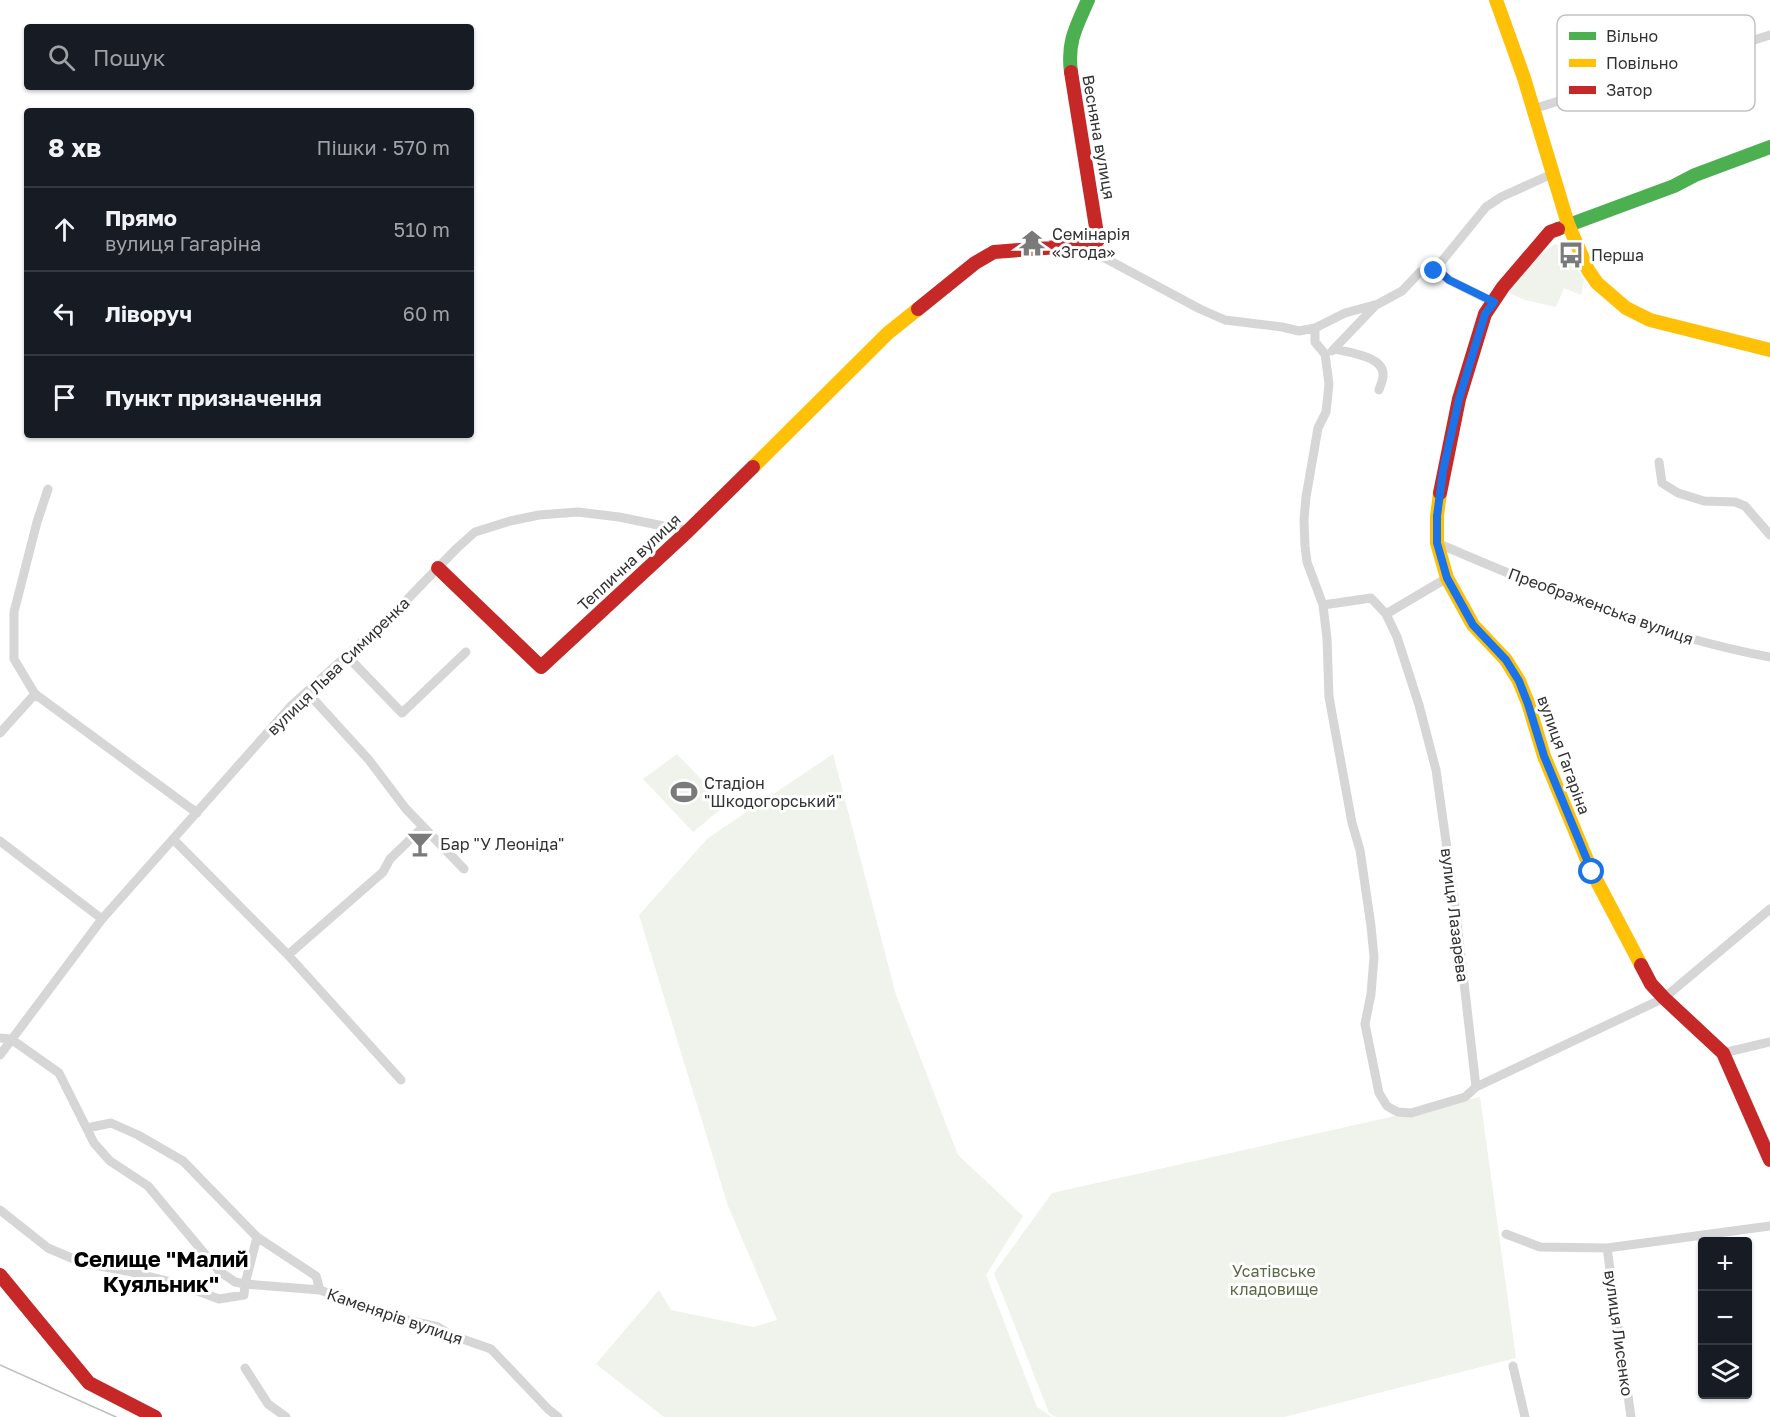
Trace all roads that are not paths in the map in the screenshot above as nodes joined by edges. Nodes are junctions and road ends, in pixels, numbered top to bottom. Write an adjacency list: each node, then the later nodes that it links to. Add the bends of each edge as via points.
1 (1088, 0): 10 (street, Весняна вулиця, via 1071,38 1069,57)
2 (1497, 0): 6 (street)
3 (1770, 35): 4 (street)
4 (1755, 40)
5 (1557, 102): 6 (street)
6 (1533, 109): 8 (street)
7 (1770, 147): 9 (street, вулиця Гагаріна)
8 (1552, 174): 9 (street); 11 (street, via 1486,207)
9 (1568, 224): 12 (street, вулиця Гагаріна, via 1550,232); 18 (street, via 1588,270 1626,308 1650,320)
10 (1098, 240): 15 (street, via 1101,256 1200,309 1225,320); 23 (street, Теплична вулиця, via 994,252 975,262 873,347)
11 (1431, 269): 12 (street); 13 (street)
12 (1494, 302): 25 (street, вулиця Гагаріна, via 1485,314 1459,399 1443,471)
13 (1378, 304): 14 (street, via 1345,313); 17 (street)
14 (1315, 328): 15 (street); 16 (street)
15 (1299, 332): 16 (street)
16 (1315, 342): 19 (street)
17 (1335, 350): 19 (street); 20 (street, via 1369,358 1380,365 1383,375)
18 (1770, 350)
19 (1325, 354): 28 (street, via 1328,399 1318,428 1304,520 1307,562)
20 (1379, 390)
21 (1659, 462): 24 (street, via 1662,483 1704,501 1744,506)
22 (48, 489): 34 (street, via 14,612 14,659)
23 (688, 531): 26 (street, вулиця Льва Симиренка, via 578,512 539,515 476,532); 26 (street, Теплична вулиця, via 541,667)
24 (1770, 535)
25 (1437, 543): 27 (street, вулиця Гагаріна); 32 (street, Преображенська вулиця, via 1617,615 1686,638)
26 (438, 568): 31 (street, вулиця Льва Симиренка)
27 (1447, 578): 29 (street); 44 (street, вулиця Гагаріна, via 1473,625 1506,660 1519,681 1544,756 1592,872 1651,984)
28 (1323, 604): 29 (street, via 1371,598); 51 (street, via 1329,697 1371,926 1374,957 1365,1024 1379,1093 1387,1106 1398,1113 1411,1113 1465,1097)
29 (1386, 614): 51 (street, вулиця Лазарева, via 1419,705 1436,770)
30 (466, 652): 31 (street, via 402,713)
31 (346, 655): 33 (street, вулиця Льва Симиренка)
32 (1770, 657)
33 (306, 692): 36 (street, вулиця Льва Симиренка); 37 (street, via 369,760)
34 (35, 694): 35 (street); 36 (street)
35 (0, 733)
36 (197, 813): 38 (street, вулиця Льва Симиренка)
37 (423, 827): 40 (street); 43 (street, via 390,859 383,872)
38 (174, 840): 42 (street, вулиця Льва Симиренка); 43 (street)
39 (0, 841): 42 (street)
40 (464, 869)
41 (1770, 909): 44 (street)
42 (102, 919): 46 (street, вулиця Льва Симиренка)
43 (288, 956): 50 (street)
44 (1664, 999): 48 (street, вулиця Гагаріна); 51 (street)
45 (0, 1038): 46 (street)
46 (11, 1039): 49 (street, вулиця Льва Симиренка); 52 (street, via 59,1073)
47 (1770, 1042): 48 (street)
48 (1723, 1053): 53 (street, вулиця Гагаріна)
49 (0, 1055)
50 (401, 1080)
51 (1476, 1087)
52 (87, 1128): 57 (street, Каменярів вулиця, via 111,1123 183,1161); 60 (street, via 110,1161 148,1186 219,1271)
53 (1770, 1161)
54 (0, 1210): 60 (street, via 48,1248 83,1263 179,1284 219,1299 244,1295)
55 (1770, 1226): 58 (street, вулиця Лисенко)
56 (1506, 1234): 58 (street, вулиця Лисенко, via 1540,1247)
57 (257, 1237): 60 (street); 61 (street, Каменярів вулиця, via 316,1276)
58 (1608, 1248): 68 (street, вулиця Лисенко)
59 (0, 1275): 64 (street, via 89,1383)
60 (245, 1284): 61 (street)
61 (320, 1290): 66 (street, Каменярів вулиця, via 390,1316 438,1327 490,1349)
62 (1513, 1366): 67 (street)
63 (245, 1368): 65 (street, via 268,1404)
64 (155, 1417)
65 (286, 1417)
66 (558, 1417)
67 (1525, 1417)
68 (1631, 1417)

